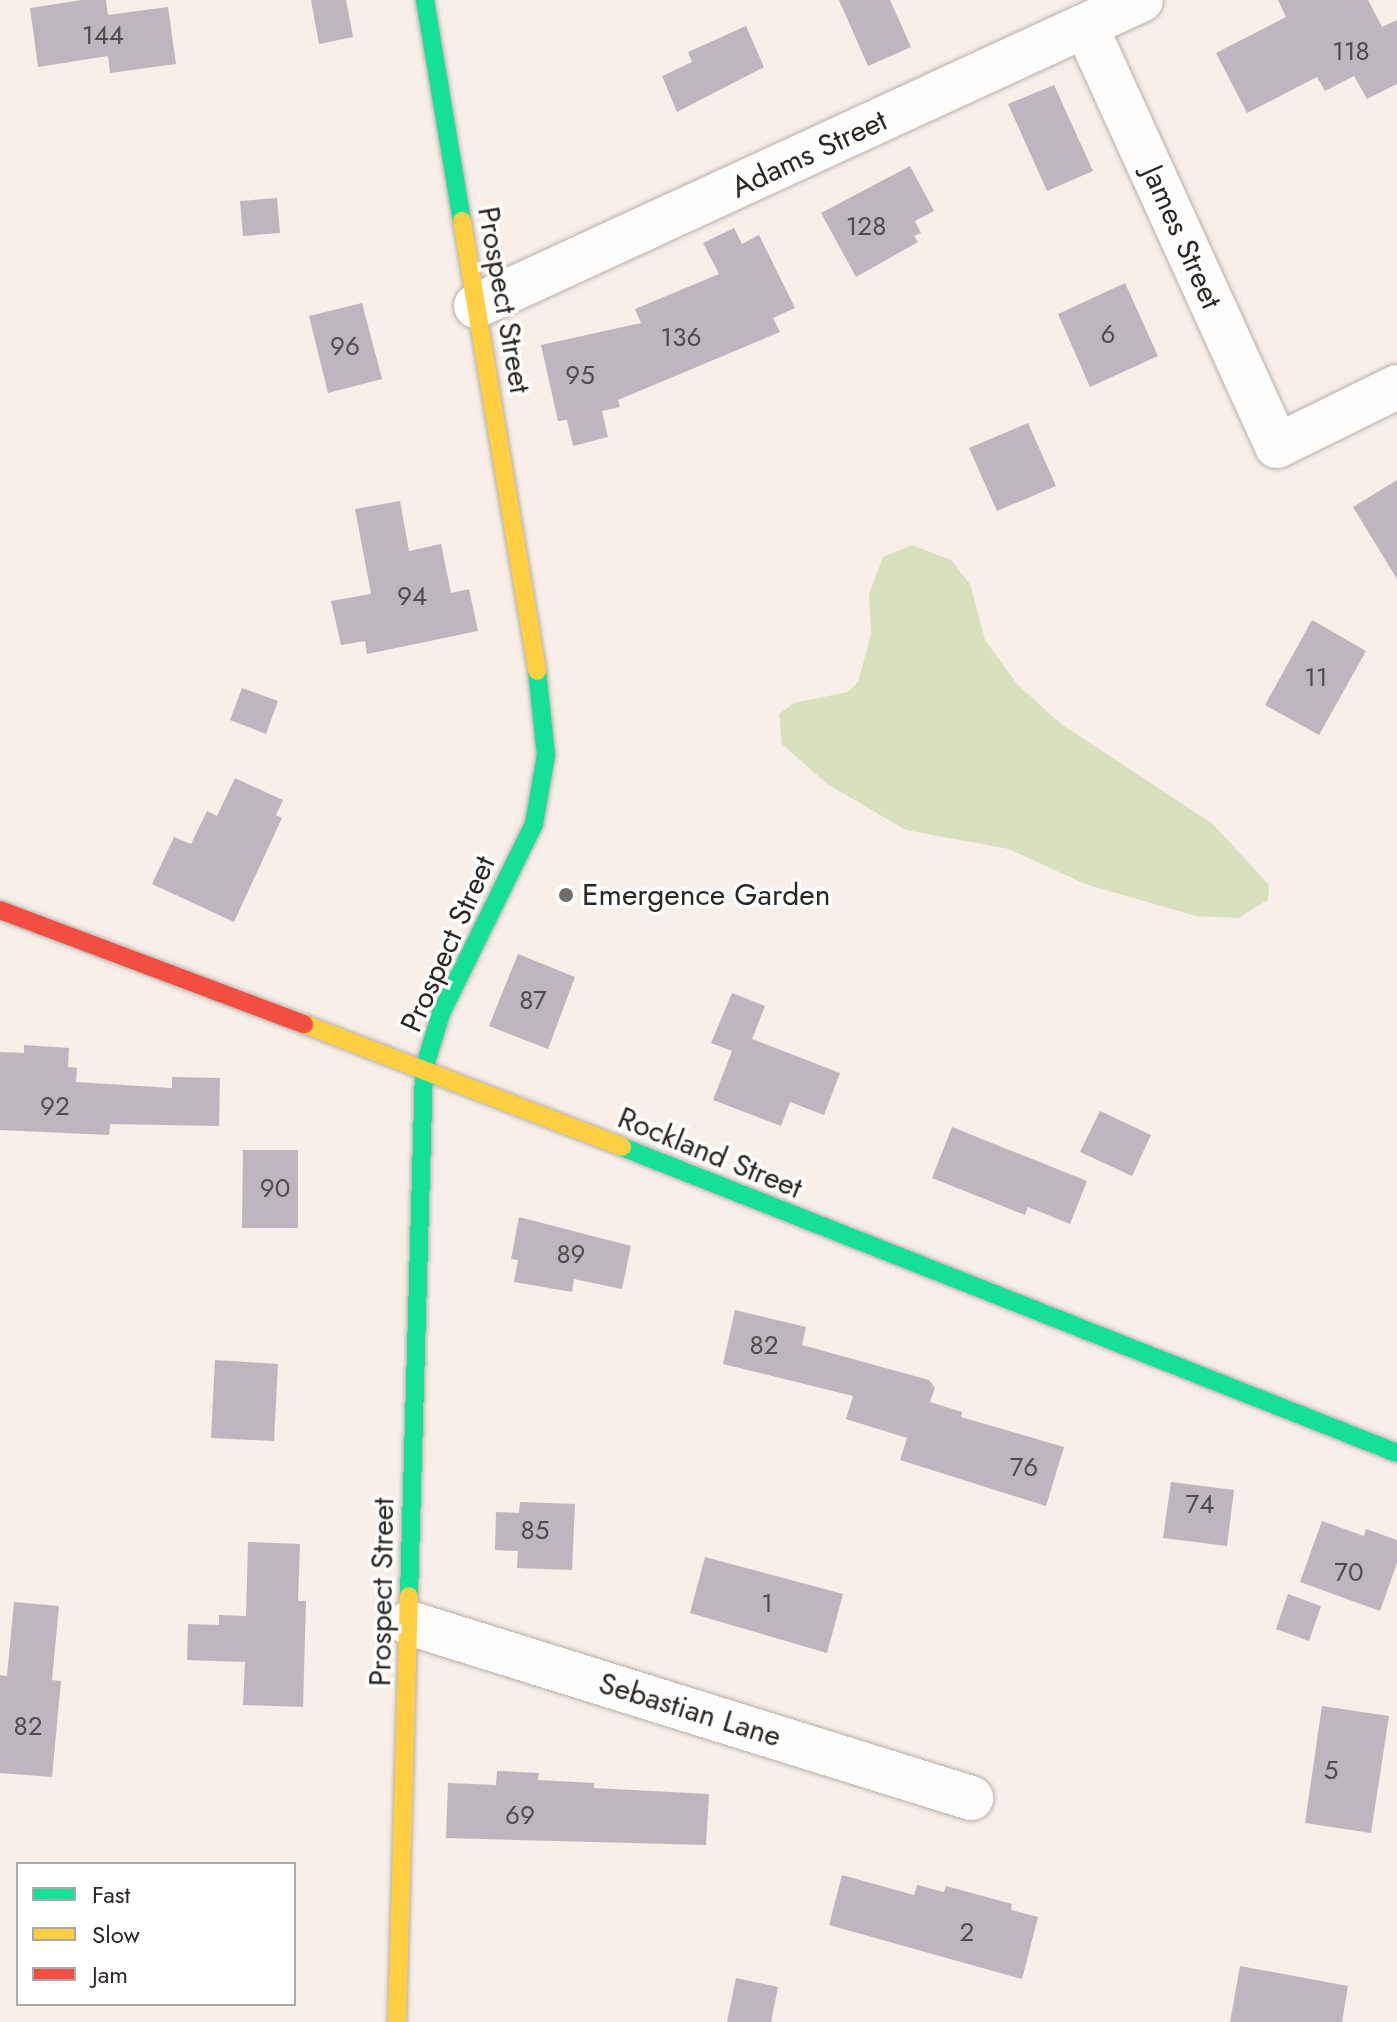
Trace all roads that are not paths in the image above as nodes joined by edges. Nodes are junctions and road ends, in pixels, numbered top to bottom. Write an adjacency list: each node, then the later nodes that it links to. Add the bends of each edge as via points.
1 (425, 0): 4 (street, Prospect Street)
2 (1141, 0): 3 (street, Adams Street)
3 (1086, 27): 4 (street, Adams Street); 5 (street, James Street, via 1277,446)
4 (476, 306): 7 (street, Prospect Street, via 537,670 546,778 534,824 441,1013)
5 (1397, 387)
6 (0, 910): 7 (street, Rockland Street)
7 (424, 1069): 8 (street, Rockland Street); 9 (street, Prospect Street)
8 (1397, 1453)
9 (409, 1623): 10 (street, Sebastian Lane); 11 (street, Prospect Street)
10 (971, 1798)
11 (397, 2022)

